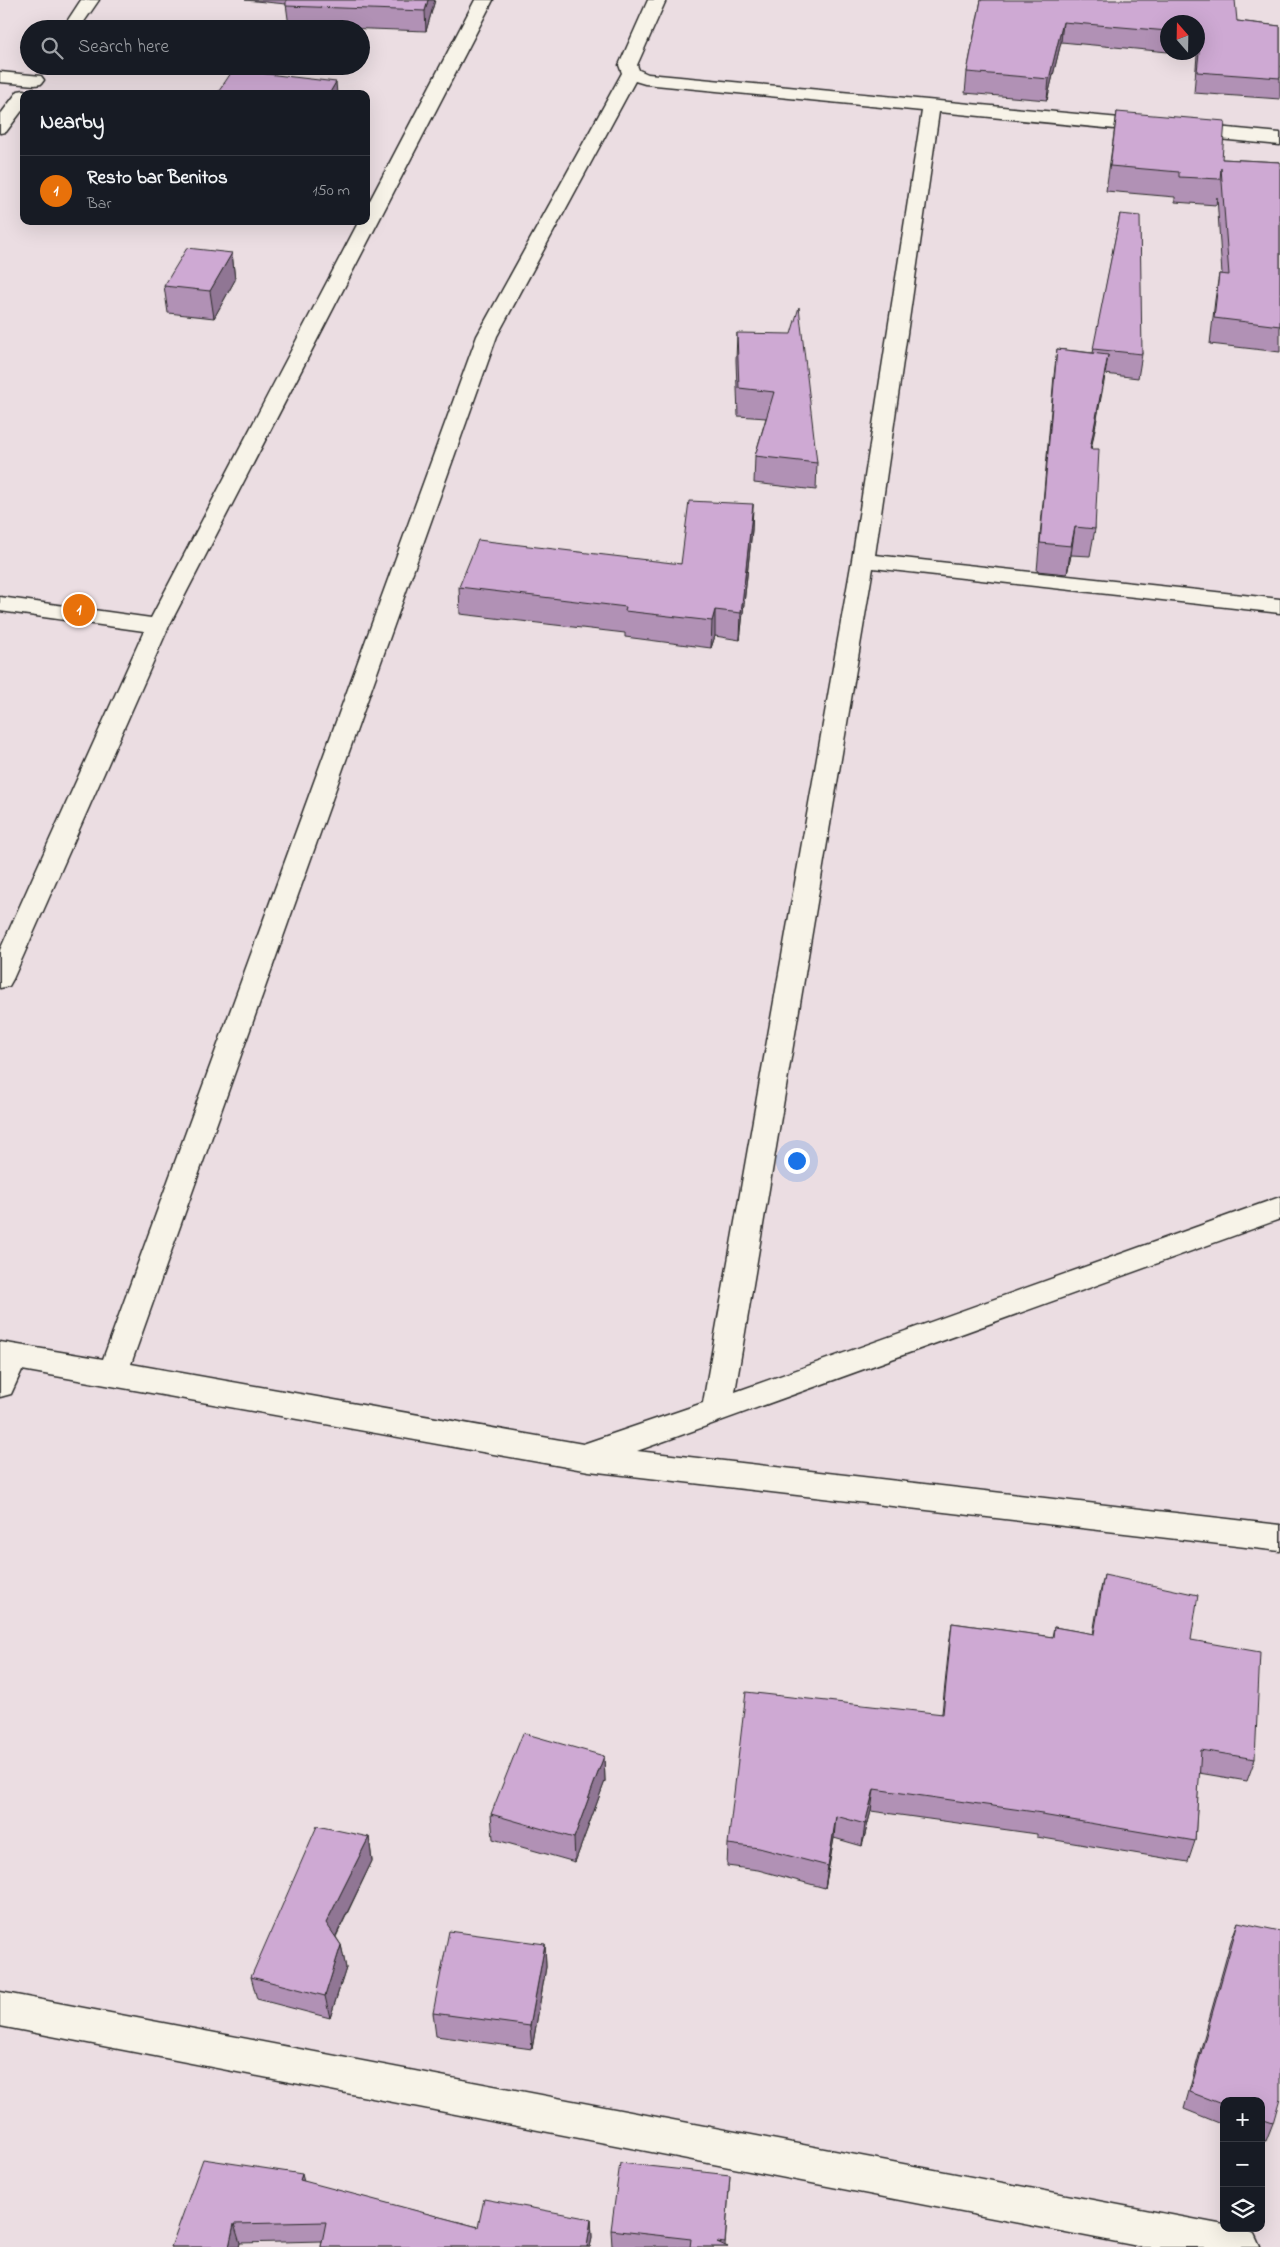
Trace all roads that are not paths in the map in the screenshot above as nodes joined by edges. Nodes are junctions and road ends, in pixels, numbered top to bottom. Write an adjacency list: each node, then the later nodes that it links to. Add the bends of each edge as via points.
1 (90, 0): 4 (street)
2 (484, 0): 12 (street)
3 (657, 0): 5 (street, via 628,65)
4 (76, 20)
5 (631, 73): 9 (street, via 645,79); 21 (street, via 487,336)
6 (0, 77): 7 (street)
7 (32, 84)
8 (20, 100): 10 (street)
9 (931, 108): 11 (street); 14 (street)
10 (0, 128)
11 (1280, 139)
12 (370, 219)
13 (367, 225): 17 (street)
14 (863, 560): 16 (street); 23 (street)
15 (0, 604): 17 (street)
16 (1280, 606)
17 (158, 626): 18 (street)
18 (0, 979)
19 (1280, 1208): 23 (street)
20 (6, 1356): 21 (street); 22 (street)
21 (113, 1373): 24 (street)
22 (0, 1385)
23 (717, 1411): 24 (street)
24 (582, 1457): 25 (street)
25 (1280, 1538)
26 (0, 2009): 27 (street)
27 (1241, 2247)

